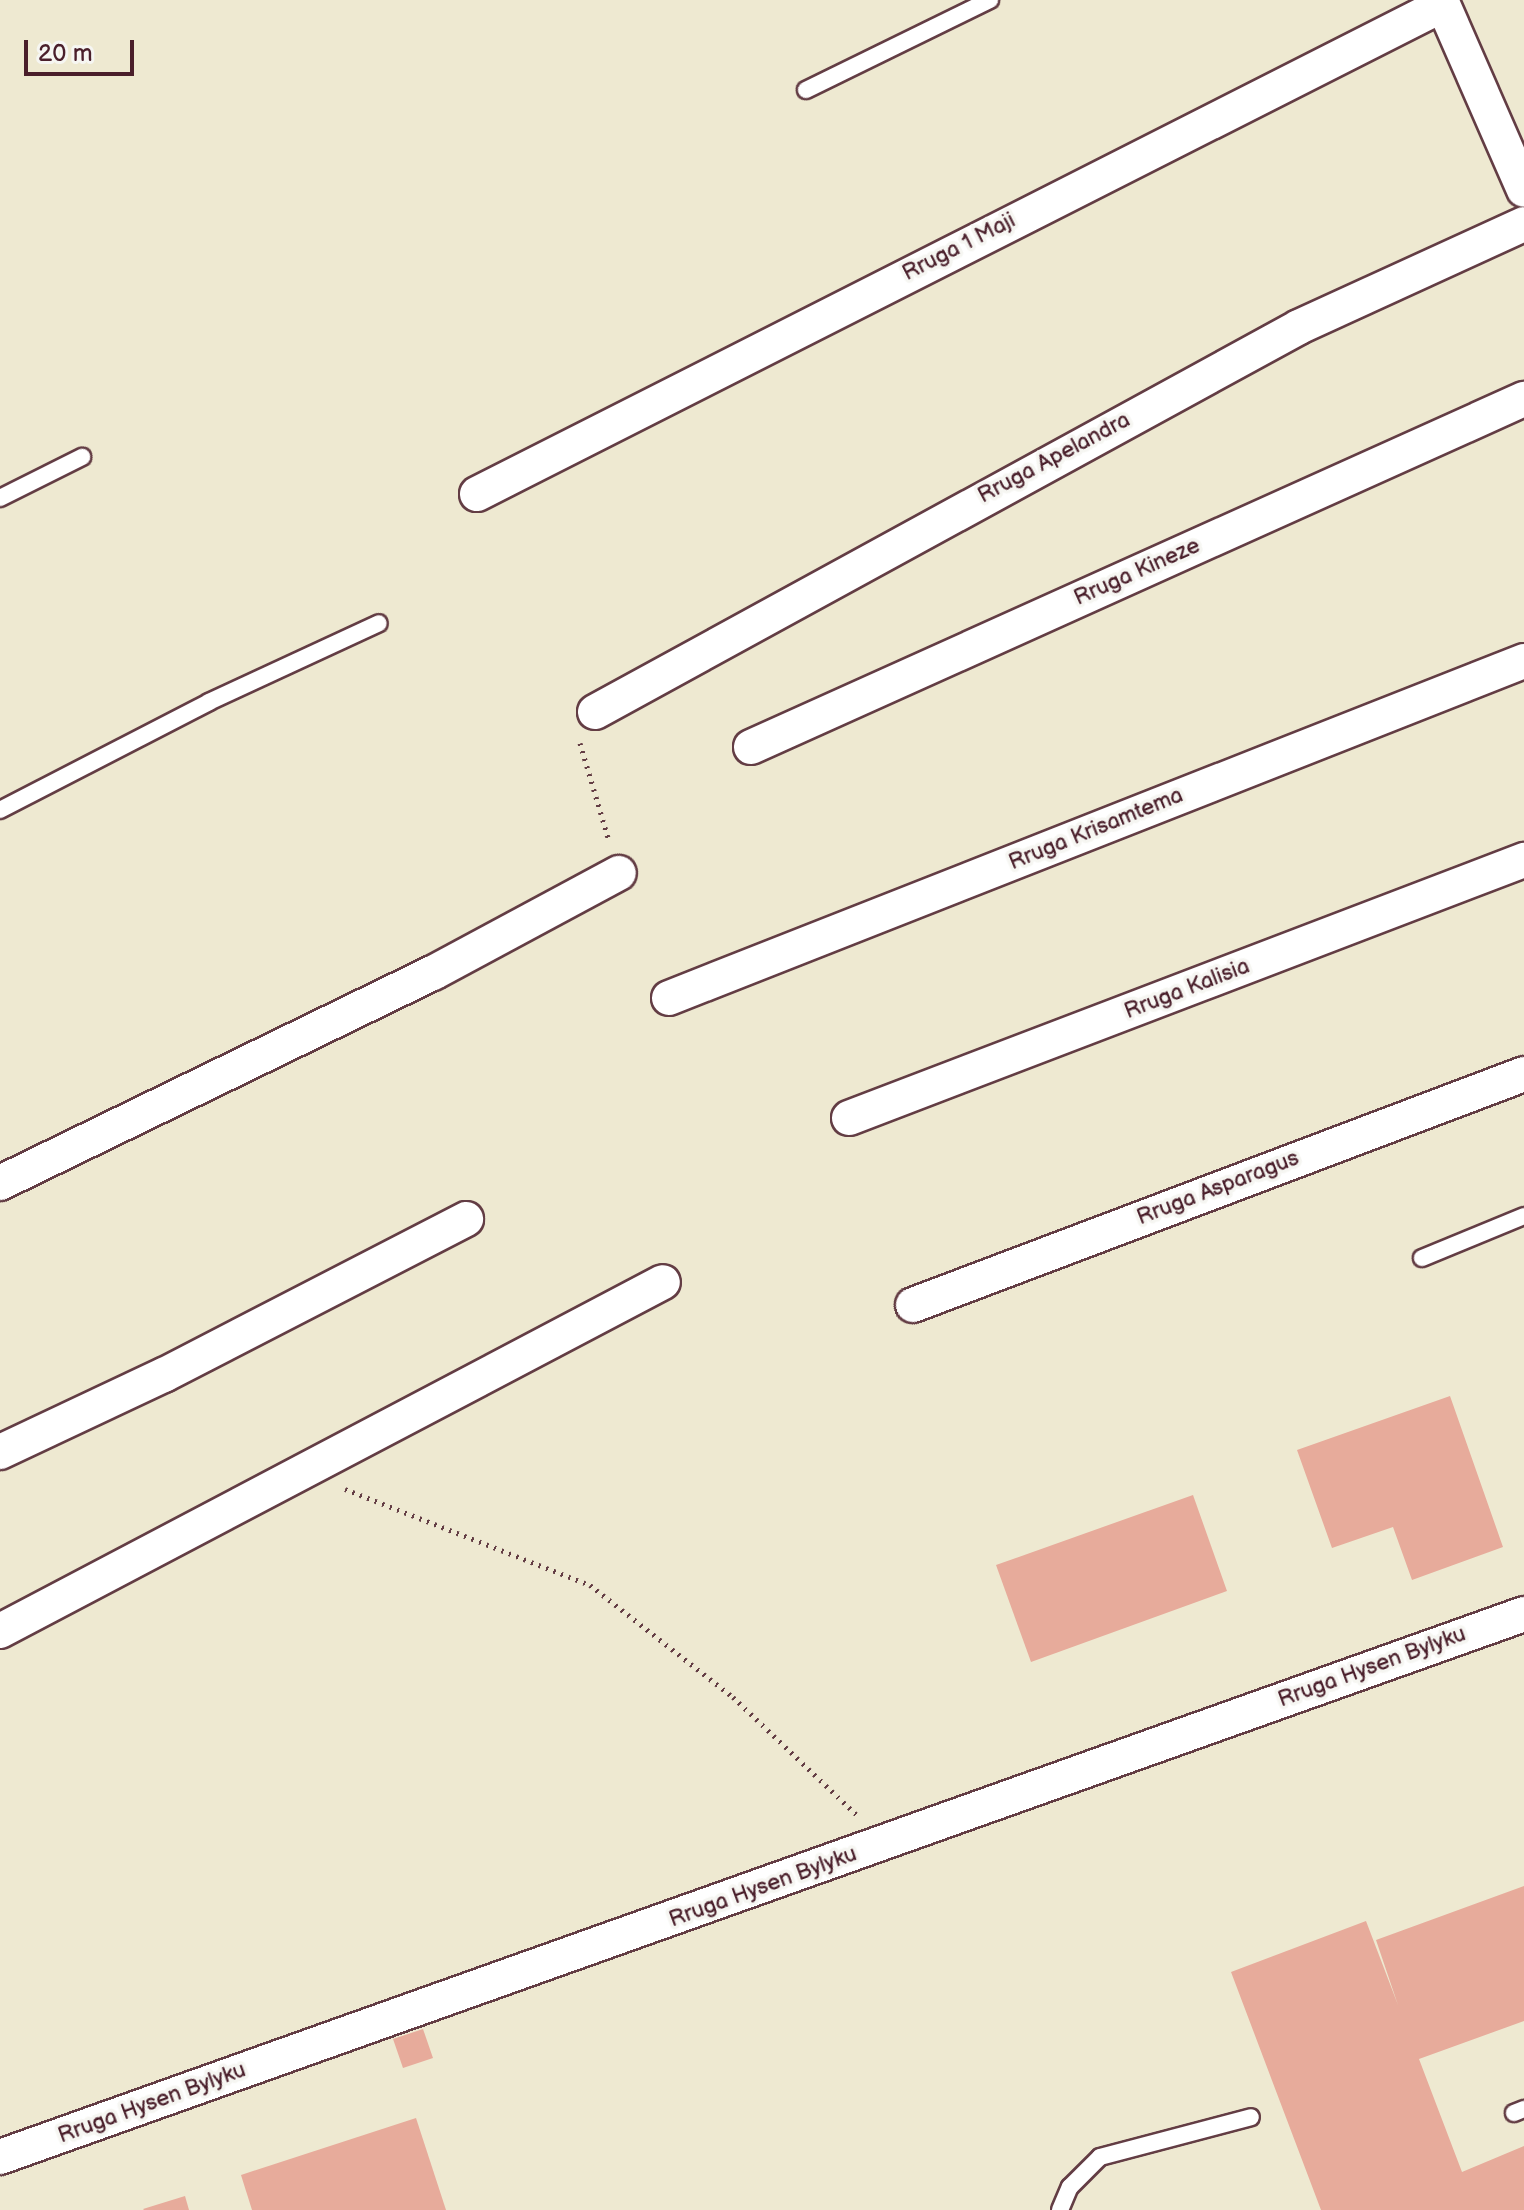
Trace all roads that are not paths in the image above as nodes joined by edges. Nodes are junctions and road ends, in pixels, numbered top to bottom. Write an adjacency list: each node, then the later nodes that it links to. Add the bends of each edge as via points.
1 (990, 0): 3 (lane)
2 (1442, 2): 4 (street); 9 (street, Rruga 1 Maji)
3 (806, 90)
4 (1515, 143): 5 (street)
5 (1524, 190)
6 (1524, 224): 13 (street, Rruga Apelandra, via 1299,327)
7 (1524, 399): 14 (street, Rruga Kineze)
8 (82, 457): 10 (lane)
9 (477, 494)
10 (0, 498)
11 (379, 623): 15 (lane, via 209,702)
12 (1524, 661): 18 (street, Rruga Krisamtema)
13 (595, 712)
14 (751, 747)
15 (0, 810)
16 (1524, 860): 20 (street, Rruga Kalisia)
17 (619, 873): 21 (street, via 433,973)
18 (669, 998)
19 (1524, 1074): 26 (street, Rruga Asparagus)
20 (849, 1118)
21 (0, 1183)
22 (1524, 1216): 24 (lane)
23 (466, 1219): 27 (street, via 164,1375)
24 (1422, 1258)
25 (663, 1282): 29 (street)
26 (913, 1305)
27 (0, 1452)
28 (1524, 1614): 31 (street, Rruga Hysen Bylyku)
29 (0, 1631)
30 (1251, 2117): 32 (lane, via 1100,2157 1070,2187)
31 (0, 2157)
32 (1060, 2210)

